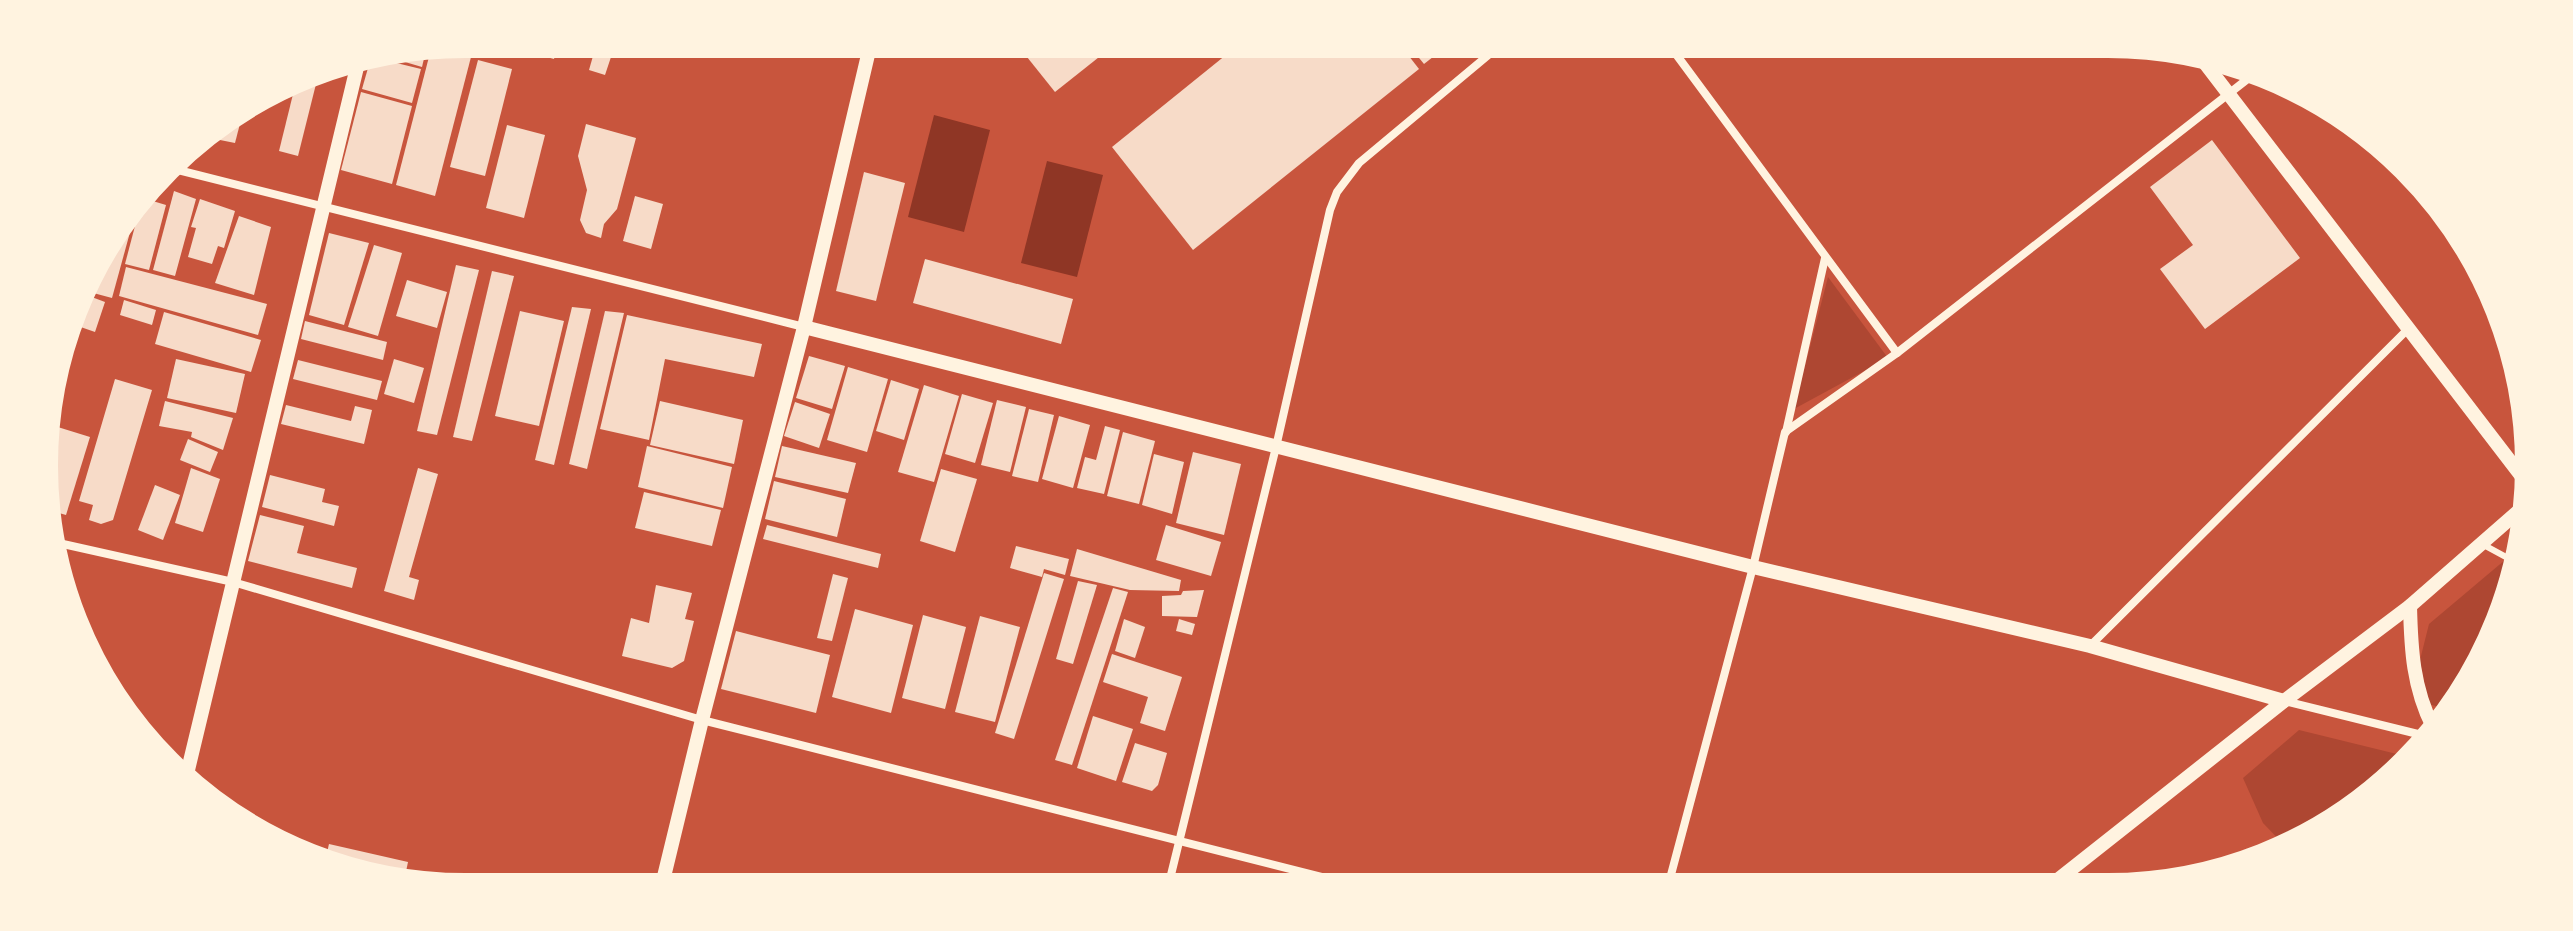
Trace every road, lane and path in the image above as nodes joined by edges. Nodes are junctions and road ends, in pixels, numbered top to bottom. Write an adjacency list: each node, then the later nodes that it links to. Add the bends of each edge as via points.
1 (862, 56): 11 (street)
2 (1487, 56): 15 (street, via 1367,156 1337,192)
3 (1677, 56): 10 (street)
4 (2209, 69): 7 (street)
5 (356, 71): 9 (street)
6 (2246, 80): 7 (street)
7 (2228, 94): 12 (street); 13 (street)
8 (182, 171): 9 (street)
9 (324, 205): 11 (street); 22 (street)
10 (1825, 258): 13 (street); 14 (street)
11 (804, 327): 15 (street); 27 (street)
12 (2409, 328): 16 (street); 24 (street)
13 (1897, 353): 14 (street)
14 (1785, 432): 21 (street)
15 (1276, 447): 21 (street); 30 (street)
16 (2517, 470)
17 (2513, 515): 18 (street)
18 (2480, 543): 20 (lane); 23 (street)
19 (64, 544): 22 (street)
20 (2506, 557)
21 (1753, 567): 24 (street); 34 (street)
22 (233, 582): 27 (street); 29 (street)
23 (2410, 606): 25 (street); 26 (street, via 2414,673)
24 (2090, 646): 25 (street)
25 (2284, 701): 28 (street); 35 (street)
26 (2429, 719)
27 (702, 720): 30 (street); 31 (street)
28 (2417, 734)
29 (189, 767)
30 (1179, 841): 32 (street); 33 (street)
31 (664, 875)
32 (1171, 875)
33 (1314, 875)
34 (1671, 875)
35 (2064, 875)

